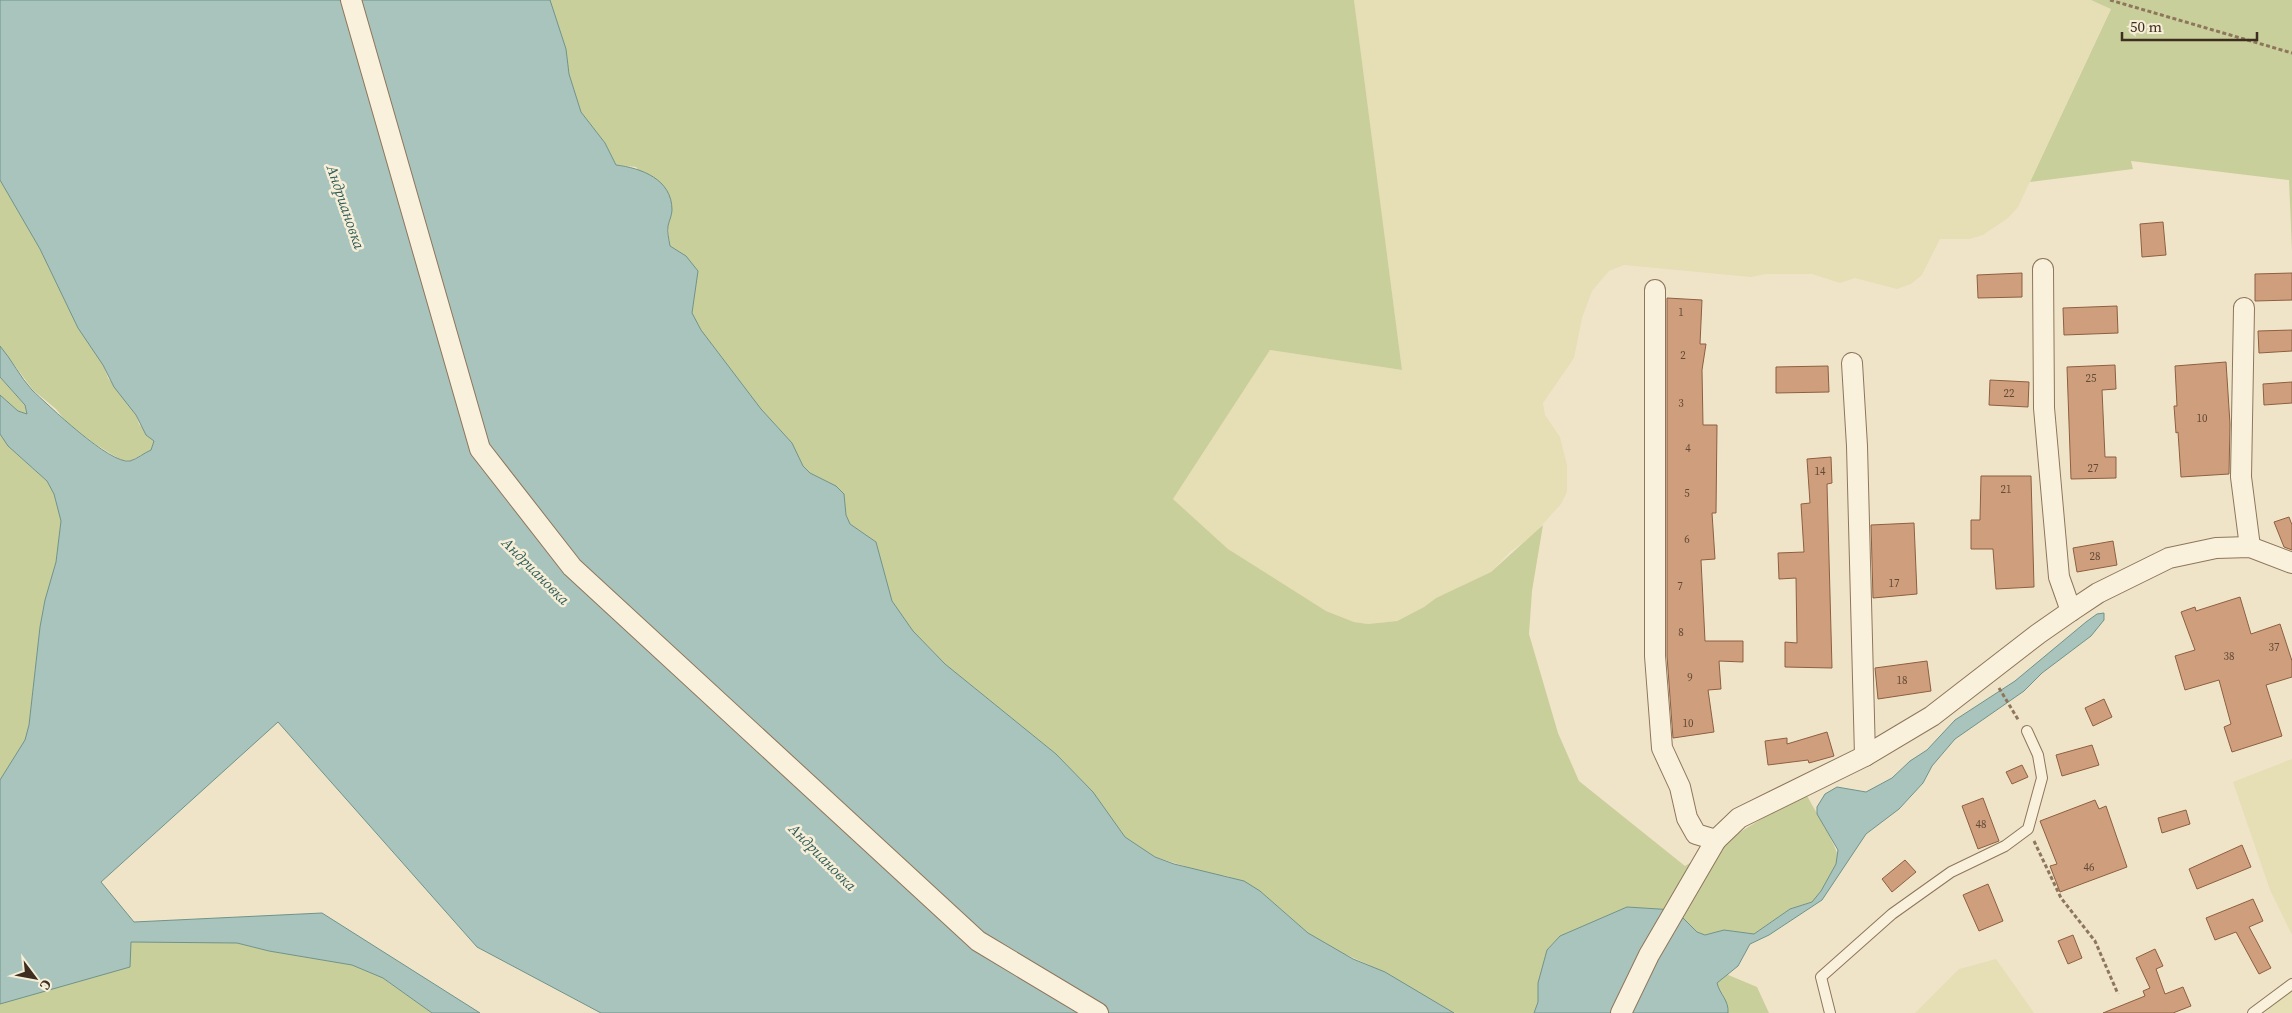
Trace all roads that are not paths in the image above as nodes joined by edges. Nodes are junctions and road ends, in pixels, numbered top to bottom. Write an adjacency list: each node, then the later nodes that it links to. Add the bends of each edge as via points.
1 (351, 0): 13 (street, via 480,449 572,567 978,941)
2 (2043, 269): 8 (street, via 2044,408 2059,577)
3 (1656, 290): 11 (street, via 1654,656 1662,748 1696,834)
4 (2244, 308): 6 (street, via 2241,477)
5 (1852, 363): 10 (street)
6 (2250, 547): 7 (street); 8 (street, via 2216,548 2168,558 2098,593)
7 (2292, 563)
8 (2071, 611): 10 (street, via 1932,716)
9 (2027, 731): 15 (lane, via 2038,755 2042,778 2028,829 2005,846 1950,872 1892,914 1821,977)
10 (1865, 756): 11 (street, via 1739,818)
11 (1716, 840): 14 (street, via 1649,955)
12 (2292, 984): 16 (lane)
13 (1098, 1013)
14 (1621, 1013)
15 (1830, 1013)
16 (2253, 1013)

